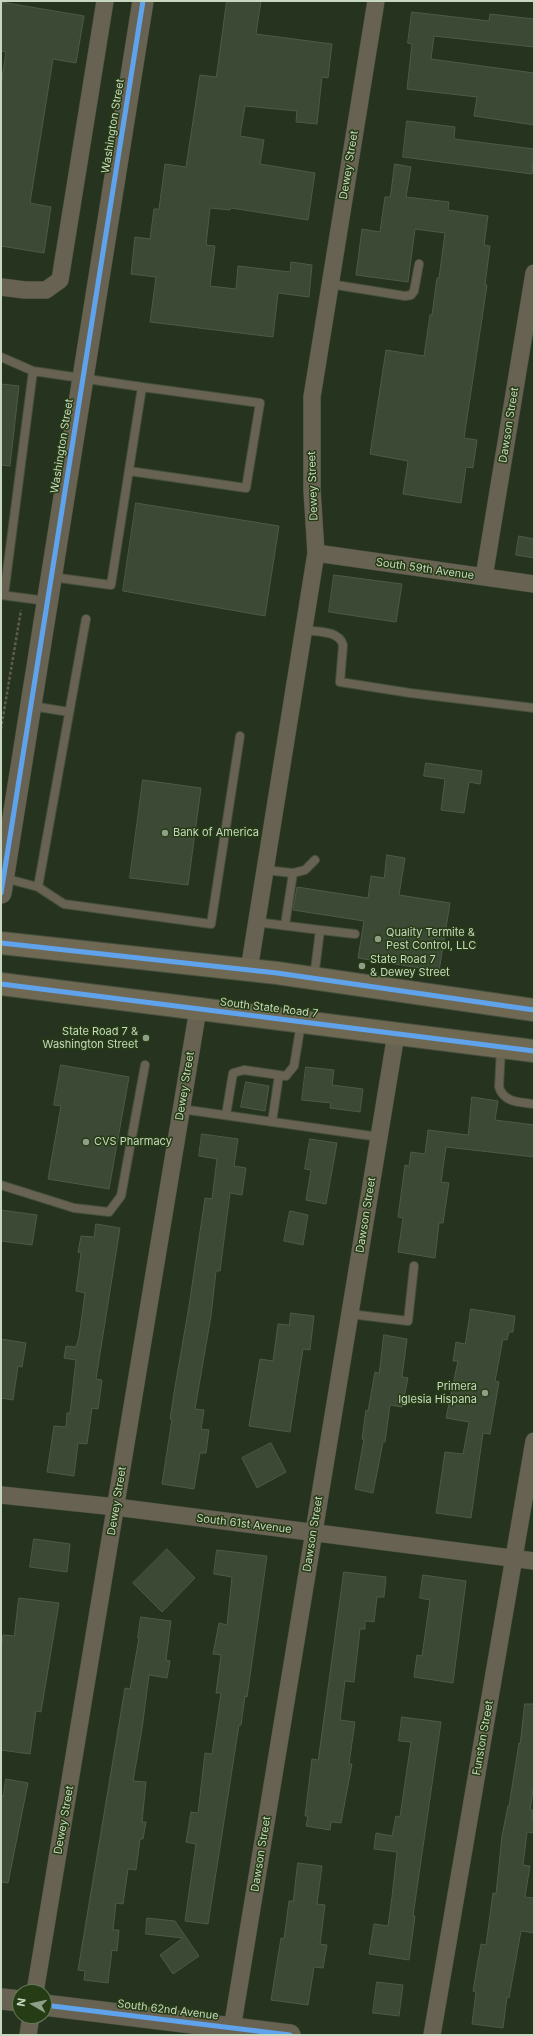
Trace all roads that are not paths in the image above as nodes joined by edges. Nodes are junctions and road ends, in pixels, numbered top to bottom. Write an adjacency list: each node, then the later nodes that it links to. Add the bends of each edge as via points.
1 (105, 1): 7 (street, via 60,280 46,290)
2 (142, 1): 10 (street, Washington Street)
3 (376, 1): 6 (street, Dewey Street)
4 (419, 264): 6 (lane, via 411,295)
5 (534, 273): 15 (street, Dawson Street)
6 (330, 284): 13 (street, Dewey Street, via 312,397 312,490)
7 (1, 287)
8 (1, 357): 9 (lane)
9 (33, 371): 10 (lane); 17 (lane)
10 (83, 377): 11 (lane); 14 (street, Washington Street)
11 (142, 387): 12 (lane); 12 (lane, via 260,403 259,411 246,488)
12 (129, 471): 14 (lane, via 111,585)
13 (316, 553): 15 (street, South 59th Avenue); 20 (street, Dewey Street)
14 (51, 576): 18 (street, Washington Street)
15 (484, 578): 16 (street, South 59th Avenue)
16 (534, 584)
17 (2, 595): 18 (lane)
18 (48, 601): 21 (street, Washington Street)
19 (86, 619): 23 (lane)
20 (304, 630): 22 (lane, via 336,635 342,639 340,682); 26 (street, Dewey Street)
21 (31, 706): 23 (lane); 28 (street, Washington Street)
22 (534, 708)
23 (69, 712): 29 (lane)
24 (240, 736): 29 (lane, via 211,924 64,904)
25 (315, 860): 27 (lane, via 305,870)
26 (265, 870): 27 (lane); 30 (street, Dewey Street)
27 (293, 873): 31 (lane)
28 (2, 886): 29 (lane)
29 (38, 887)
30 (256, 922): 31 (lane); 35 (street, Dewey Street)
31 (285, 926): 32 (lane)
32 (320, 930): 33 (lane); 36 (lane)
33 (355, 934)
34 (1, 944): 35 (main road)
35 (249, 970): 36 (main road)
36 (314, 979): 39 (main road)
37 (1, 984): 38 (main road, South State Road 7)
38 (198, 1009): 40 (main road, South State Road 7); 47 (street, Dewey Street)
39 (534, 1010)
40 (301, 1022): 41 (main road, South State Road 7); 45 (lane, via 294,1066 286,1076)
41 (396, 1034): 42 (main road, South State Road 7); 50 (street, Dawson Street)
42 (501, 1048): 43 (main road, South State Road 7); 46 (lane, via 501,1093 509,1100)
43 (534, 1051)
44 (145, 1065): 51 (lane, via 121,1196 109,1212 74,1208)
45 (278, 1075): 48 (lane, via 244,1070 233,1073); 49 (lane)
46 (534, 1104)
47 (181, 1109): 48 (lane); 56 (street, Dewey Street)
48 (226, 1115): 49 (lane)
49 (272, 1122): 50 (lane)
50 (379, 1138): 53 (street, Dawson Street)
51 (1, 1185)
52 (414, 1266): 53 (lane, via 408,1321)
53 (350, 1314): 57 (street, Dawson Street)
54 (534, 1441): 58 (street, Funston Street)
55 (1, 1496): 56 (street, South 61st Avenue)
56 (116, 1507): 57 (street, South 61st Avenue); 60 (street, Dewey Street)
57 (313, 1533): 58 (street, South 61st Avenue); 65 (street, Dawson Street)
58 (514, 1558): 59 (street, South 61st Avenue); 68 (street, Funston Street)
59 (534, 1561)
60 (36, 1984)
61 (1, 1999): 62 (street)
62 (12, 2000)
63 (52, 2006): 65 (street, South 62nd Avenue)
64 (30, 2024): 66 (street)
65 (231, 2031): 67 (street, South 62nd Avenue)
66 (28, 2035)
67 (290, 2035)
68 (432, 2035)

